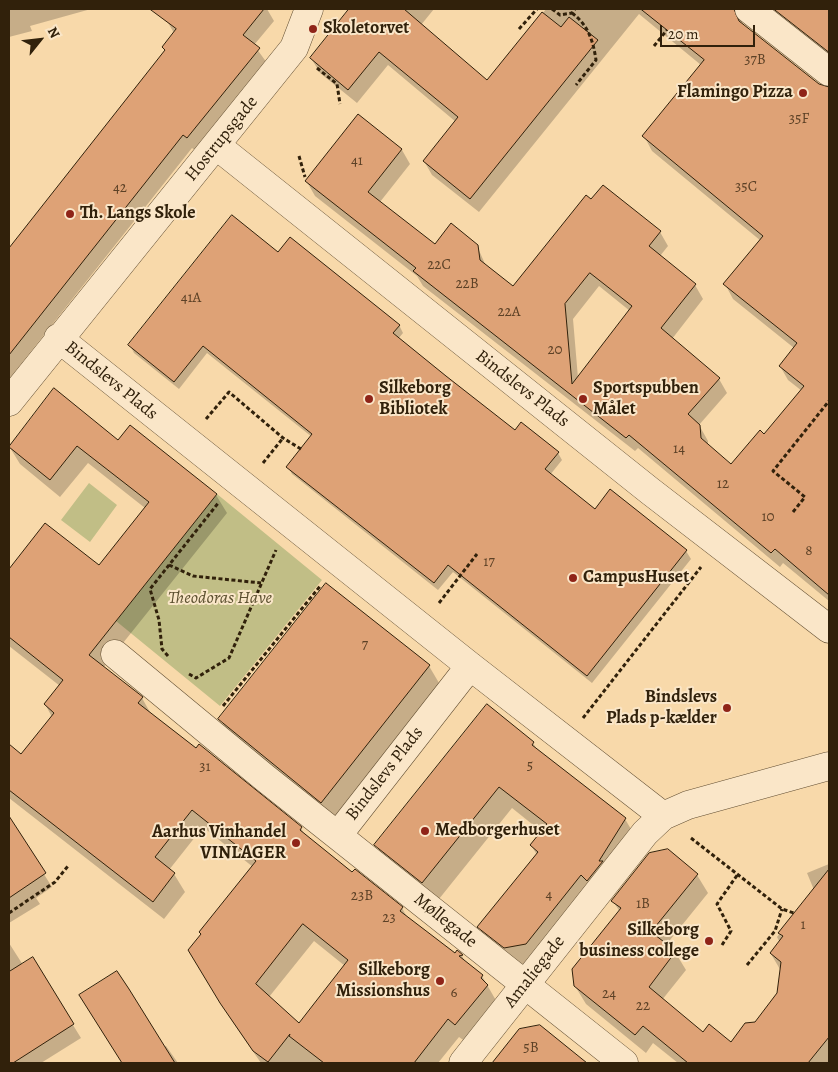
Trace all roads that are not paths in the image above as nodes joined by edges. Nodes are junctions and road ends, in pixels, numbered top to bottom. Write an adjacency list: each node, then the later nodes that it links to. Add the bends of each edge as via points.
1 (309, 9): 4 (street, Hostrupsgade, via 294,48)
2 (749, 9): 3 (street)
3 (829, 72)
4 (217, 146): 5 (street, Hostrupsgade); 7 (street, Bindslevs Plads)
5 (58, 338): 6 (street, Hostrupsgade); 9 (street, Bindslevs Plads)
6 (9, 402)
7 (829, 629)
8 (115, 654): 12 (street, Møllegade)
9 (470, 666): 11 (street, Bindslevs Plads, via 566,740); 12 (street, Bindslevs Plads)
10 (829, 766): 11 (street, via 688,805)
11 (654, 825): 13 (street, Amaliegade)
12 (338, 835): 13 (street, Møllegade)
13 (525, 985): 14 (street, Amaliegade); 15 (street, Møllegade)
14 (463, 1063)
15 (624, 1063)

